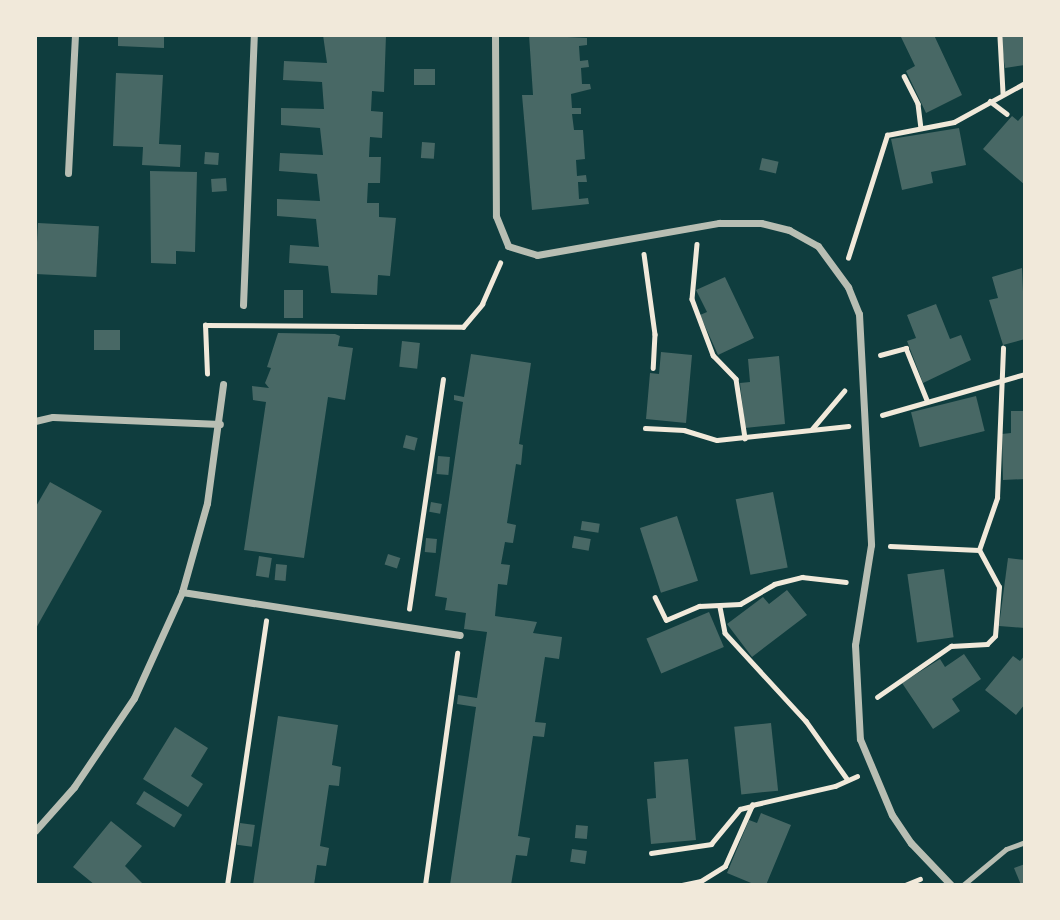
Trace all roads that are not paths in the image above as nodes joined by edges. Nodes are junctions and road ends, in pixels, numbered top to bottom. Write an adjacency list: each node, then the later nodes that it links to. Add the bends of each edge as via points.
1 (75, 35): 4 (street)
2 (254, 35): 5 (street)
3 (495, 35): 13 (street, via 496,216 508,246 537,255 695,227 761,223 789,230 818,246 838,269 859,314 867,424 871,545 855,645 860,738 870,770 911,843)
4 (68, 173)
5 (243, 305)
6 (223, 384): 8 (street)
7 (35, 421): 8 (street, via 52,417)
8 (220, 424): 9 (street, via 207,503)
9 (182, 593): 10 (street); 11 (street, via 134,698 74,788)
10 (460, 635)
11 (35, 831)
12 (1025, 842): 14 (lane, via 1006,849)
13 (951, 885)
14 (962, 885)

